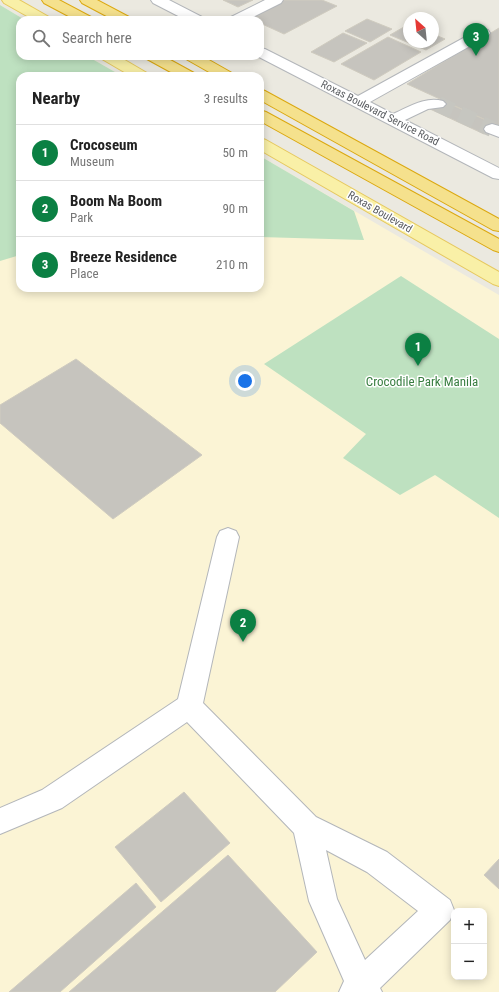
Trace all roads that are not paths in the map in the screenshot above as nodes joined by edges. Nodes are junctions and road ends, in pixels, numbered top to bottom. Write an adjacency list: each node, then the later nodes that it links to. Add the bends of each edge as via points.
1 (9, 0): 6 (main road)
2 (49, 0): 7 (highway)
3 (87, 0): 8 (highway)
4 (276, 0): 10 (street)
5 (161, 1): 9 (street)
6 (37, 16)
7 (79, 16)
8 (117, 16)
9 (189, 16)
10 (244, 16)
11 (483, 33): 20 (street)
12 (264, 54): 20 (street, Roxas Boulevard Service Road)
13 (114, 60): 16 (main road)
14 (159, 60): 17 (highway)
15 (198, 60): 18 (highway)
16 (135, 72)
17 (182, 72)
18 (220, 72)
19 (264, 96): 26 (highway)
20 (359, 102): 23 (street, Roxas Boulevard Service Road)
21 (438, 104): 23 (street, via 425,105)
22 (264, 117): 27 (highway)
23 (393, 120): 25 (street, Roxas Boulevard Service Road)
24 (264, 145): 28 (main road, Roxas Boulevard)
25 (499, 174)
26 (499, 226)
27 (499, 246)
28 (499, 280)
29 (228, 537): 30 (street)
30 (189, 706): 31 (street, via 52,799); 32 (street)
31 (0, 821)
32 (306, 826): 33 (street, via 324,901); 33 (street, via 377,862 440,910)
33 (361, 990)

